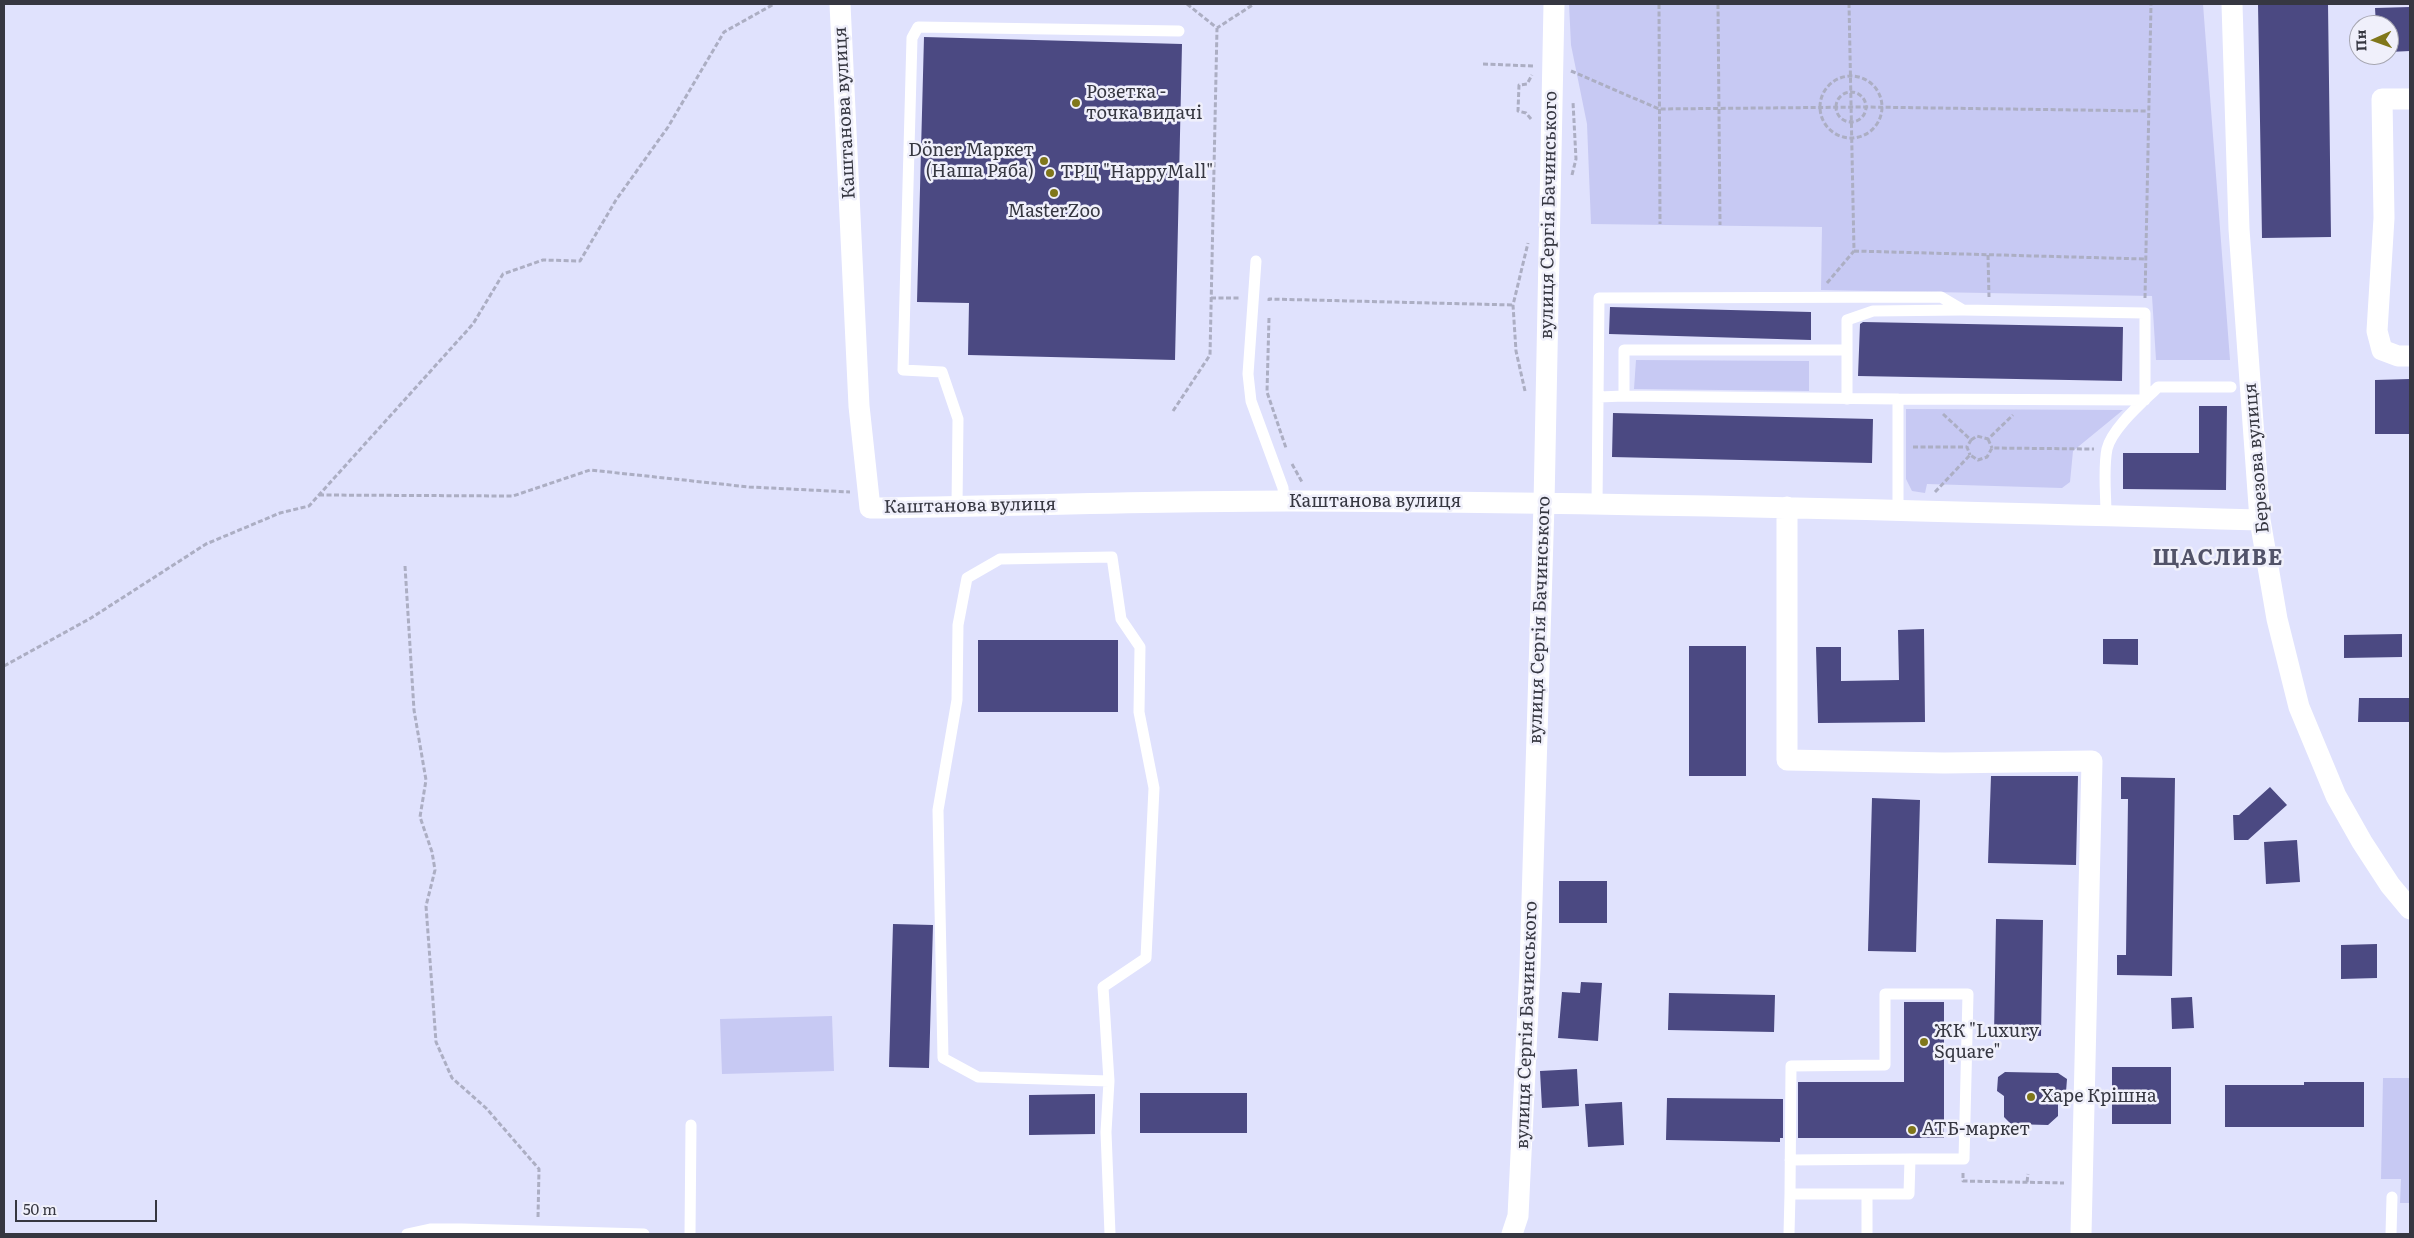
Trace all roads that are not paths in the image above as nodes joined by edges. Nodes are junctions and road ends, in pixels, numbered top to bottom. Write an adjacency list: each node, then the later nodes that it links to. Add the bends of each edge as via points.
1 (840, 4): 19 (street, Каштанова вулиця, via 859,406 870,508)
2 (1554, 4): 17 (street, вулиця Сергія Бачинського)
3 (2232, 4): 23 (street, Березова вулиця, via 2239,230)
4 (1178, 30): 19 (lane, via 918,27 912,38 903,370 942,372 958,419)
5 (2410, 99): 9 (street, via 2382,99 2384,218 2377,330 2382,350 2398,356)
6 (1256, 261): 16 (lane, via 1248,374 1251,401 1283,488)
7 (1963, 310): 8 (lane, via 1873,311 1847,320); 12 (lane, via 1941,297 1599,298); 15 (lane, via 2145,313)
8 (1847, 350): 11 (lane, via 1624,350); 13 (lane)
9 (2410, 356)
10 (2231, 387): 15 (lane, via 2158,387)
11 (1624, 396): 12 (lane); 13 (lane)
12 (1599, 397): 18 (lane)
13 (1847, 399): 14 (lane)
14 (1898, 399): 15 (lane); 21 (lane)
15 (2145, 400): 22 (lane, via 2112,435 2107,450)
16 (1284, 501): 17 (street, Каштанова вулиця); 19 (street, Каштанова вулиця)
17 (1544, 504): 18 (street, Каштанова вулиця); 32 (street, вулиця Сергія Бачинського, via 1530,967)
18 (1597, 504): 20 (street, Каштанова вулиця)
19 (957, 506)
20 (1787, 507): 21 (street, Каштанова вулиця); 39 (street, via 1788,760 1944,763 2092,760)
21 (1898, 509): 22 (street, Каштанова вулиця)
22 (2106, 515): 23 (street, Каштанова вулиця)
23 (2260, 520): 24 (street, Березова вулиця, via 2277,619 2299,708 2340,804 2380,871)
24 (2410, 909)
25 (1109, 1081): 25 (lane, via 978,1077 943,1058 938,810 958,700 958,625 966,578 1000,559 1112,557 1121,619 1140,647 1139,712 1154,788 1146,958 1103,987); 36 (lane, via 1106,1132)
26 (691, 1126): 35 (lane)
27 (1910, 1159): 28 (lane); 28 (lane, via 1964,1159 1968,994 1885,994 1885,1065 1791,1066); 30 (lane, via 1909,1194)
28 (1790, 1160): 29 (lane)
29 (1790, 1194): 30 (lane); 37 (lane)
30 (1867, 1194): 38 (lane)
31 (2392, 1197): 40 (lane)
32 (1518, 1228)
33 (407, 1234): 34 (lane, via 430,1229)
34 (644, 1234)
35 (690, 1234)
36 (1110, 1234)
37 (1789, 1234)
38 (1867, 1234)
39 (2081, 1234)
40 (2391, 1234)

